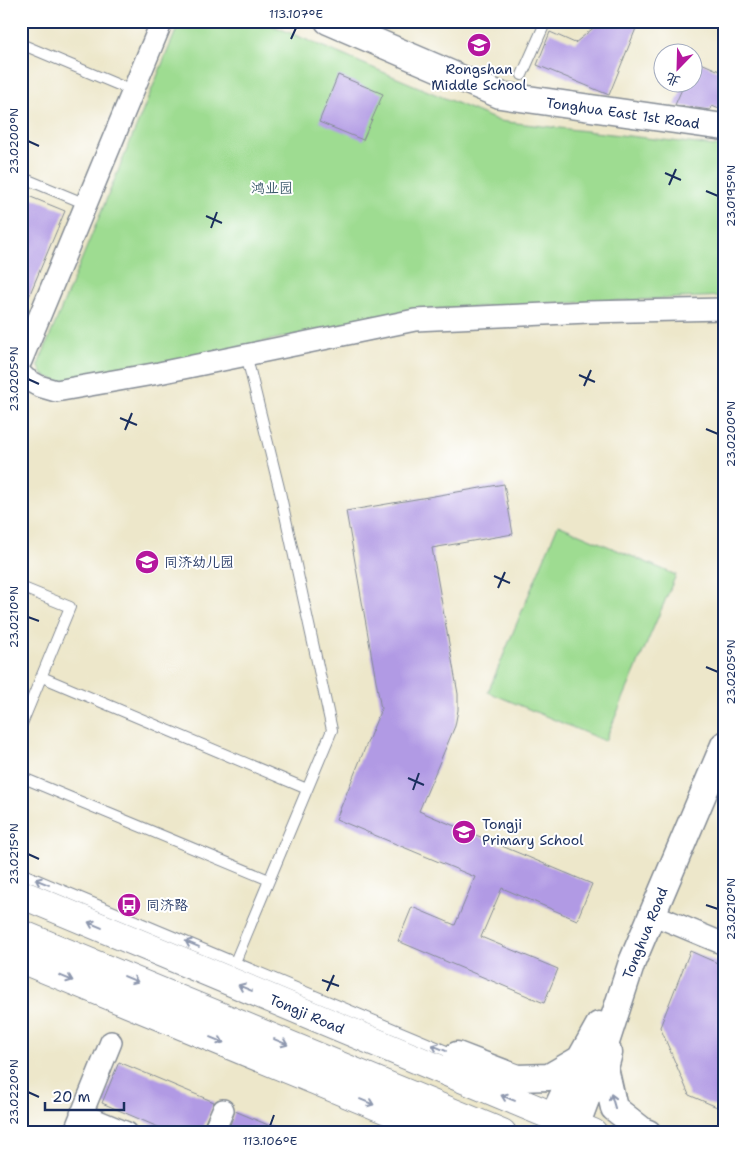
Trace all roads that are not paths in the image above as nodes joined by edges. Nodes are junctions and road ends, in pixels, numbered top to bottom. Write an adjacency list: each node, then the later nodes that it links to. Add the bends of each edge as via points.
1 (162, 21): 9 (street)
2 (328, 21): 7 (street, Tonghua East 1st Road, via 500,95)
3 (546, 21): 5 (lane)
4 (21, 44): 6 (lane)
5 (522, 75)
6 (121, 86)
7 (724, 127)
8 (21, 177): 9 (lane)
9 (86, 204): 12 (street)
10 (724, 309): 11 (street, via 415,320)
11 (246, 354): 13 (street, via 56,391 39,386); 19 (lane, via 332,730)
12 (21, 361)
13 (21, 374)
14 (21, 587): 15 (lane, via 70,607)
15 (42, 677): 16 (lane); 19 (lane)
16 (22, 720)
17 (724, 745): 23 (street, Tonghua Road)
18 (21, 777): 21 (lane)
19 (307, 789): 21 (lane)
20 (21, 873): 27 (lane, one-way to 20)
21 (269, 880): 27 (lane)
22 (21, 894): 32 (main road, Tongji Road, one-way to 22)
23 (652, 914): 25 (street); 28 (street, Tonghua Road)
24 (21, 934): 34 (main road, one-way to 34)
25 (724, 944)
26 (21, 959): 36 (main road, one-way to 36)
27 (235, 962): 30 (lane, one-way to 27)
28 (632, 962): 31 (street, Tonghua Road); 41 (street, one-way to 28, via 614,1108 605,1068)
29 (111, 1042): 35 (street)
30 (457, 1055): 31 (street, via 517,1078 549,1077); 32 (lane)
31 (589, 1063): 37 (street, Tonghua Road)
32 (470, 1082): 37 (main road, Tongji Road, one-way to 32)
33 (223, 1110): 39 (street)
34 (460, 1116): 36 (main road); 40 (main road)
35 (78, 1124): 38 (street)
36 (430, 1128)
37 (568, 1128)
38 (127, 1133)
39 (213, 1133)
40 (502, 1133)
41 (648, 1133)

